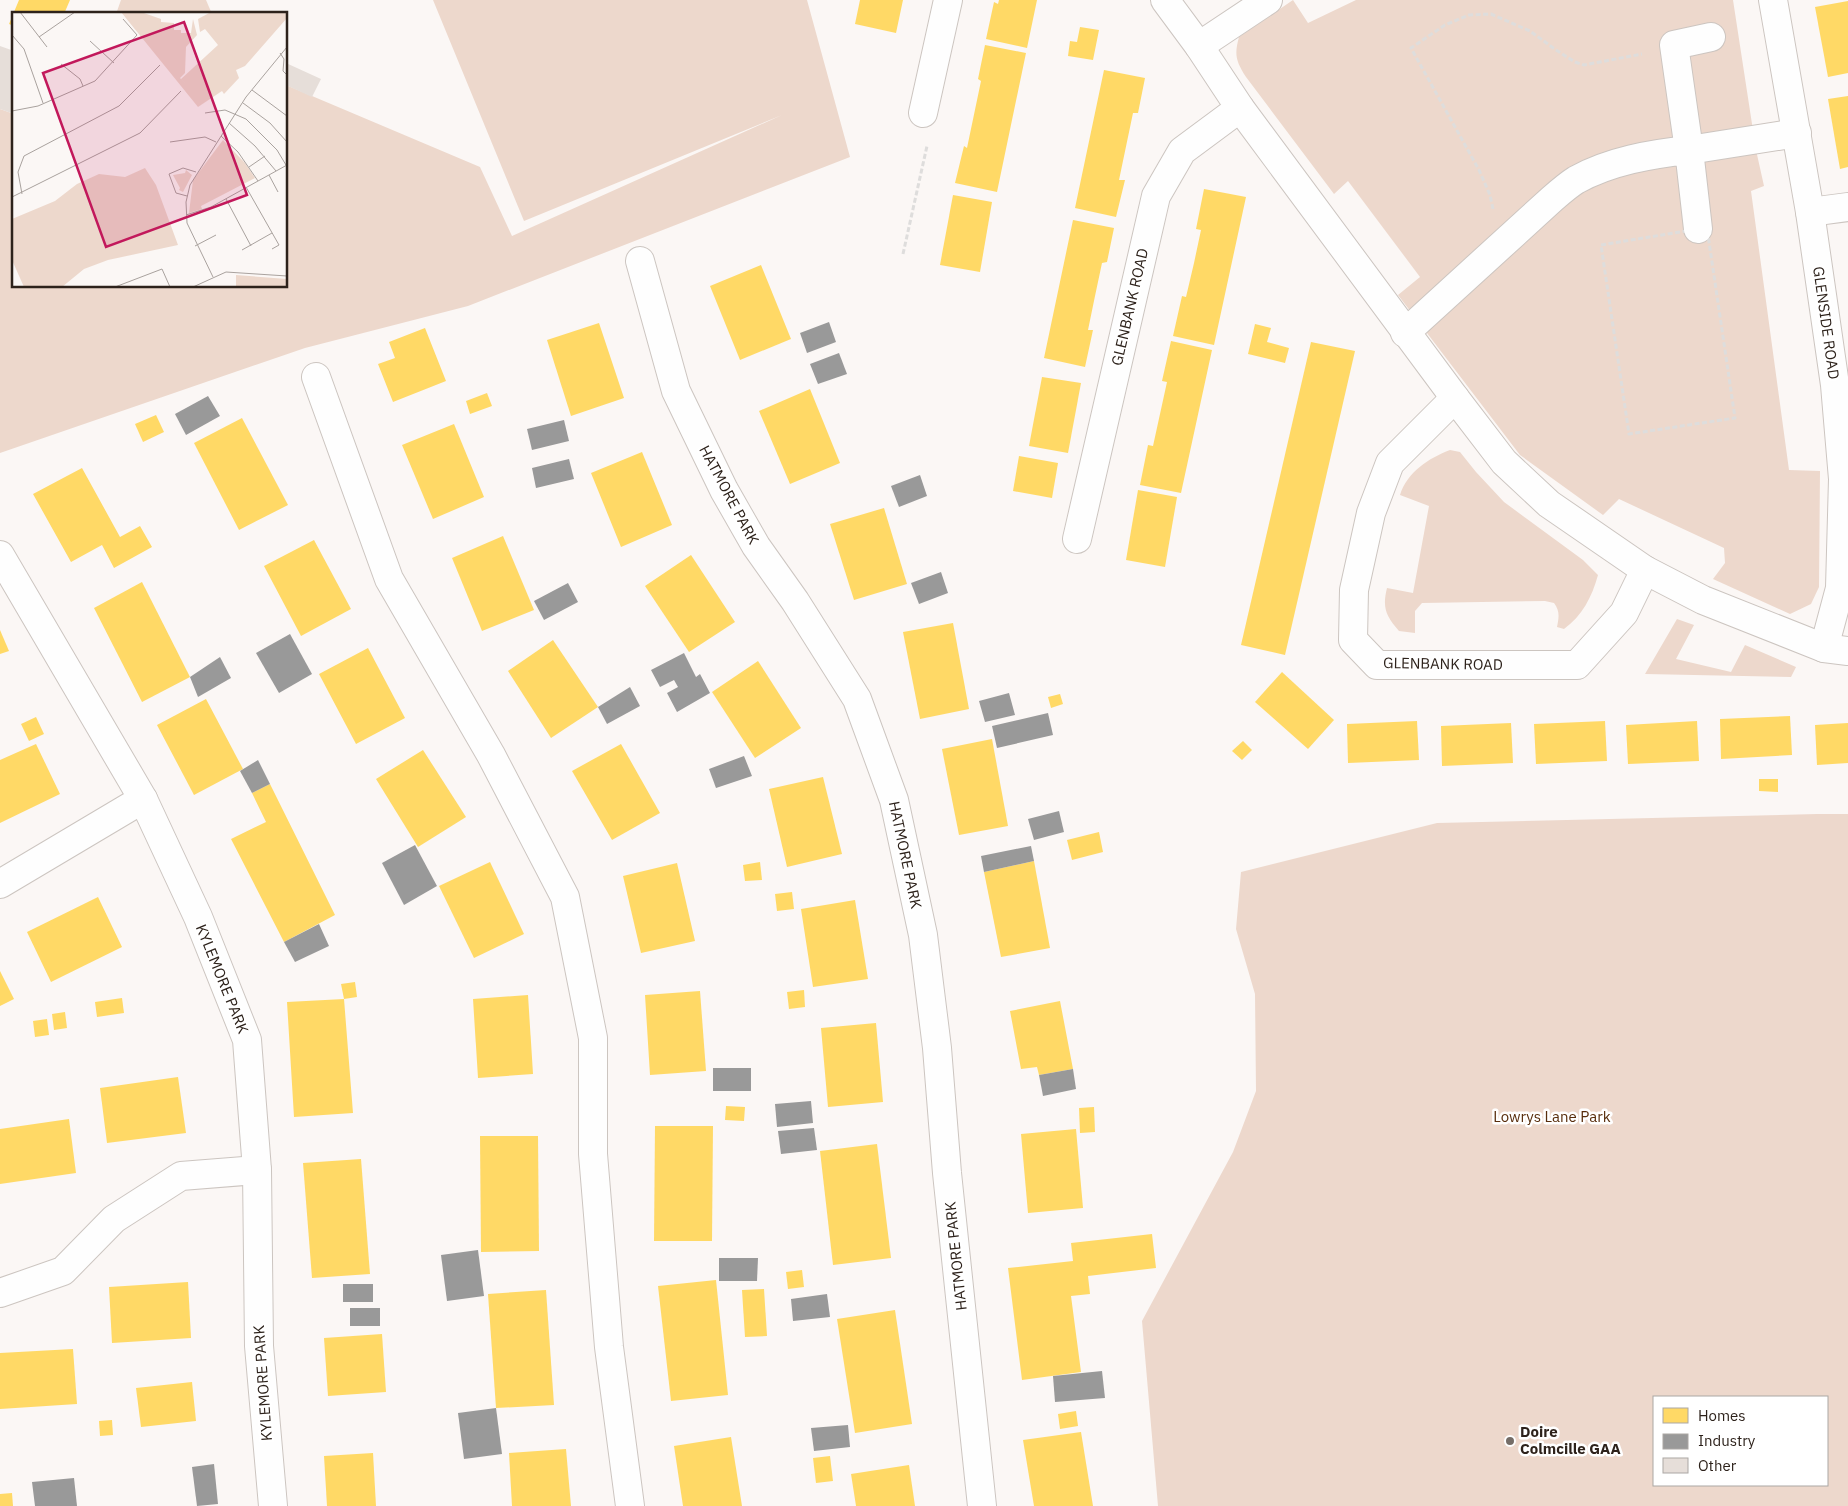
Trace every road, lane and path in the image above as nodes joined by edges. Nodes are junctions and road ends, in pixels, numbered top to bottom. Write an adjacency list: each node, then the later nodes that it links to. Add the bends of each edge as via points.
1 (948, 0): 9 (street)
2 (1165, 0): 7 (street)
3 (1268, 0): 7 (street)
4 (1773, 0): 10 (street, GLENSIDE ROAD)
5 (1711, 37): 6 (street)
6 (1674, 45): 11 (street); 15 (path, via 1584,65 1530,31 1491,14 1469,15 1445,25 1411,48 1479,170)
7 (1199, 46): 8 (street)
8 (1240, 108): 18 (street); 21 (street, GLENBANK ROAD, via 1182,152 1156,196)
9 (923, 114): 16 (path, via 928,140)
10 (1796, 133): 11 (street); 13 (street, GLENSIDE ROAD)
11 (1689, 150): 14 (street); 15 (street, via 1658,153 1575,180)
12 (1848, 207): 13 (street)
13 (1810, 212): 24 (street, GLENSIDE ROAD, via 1835,385 1843,480)
14 (1698, 229): 14 (path, via 1601,245 1629,434 1735,418 1708,236)
15 (1508, 239): 18 (street)
16 (903, 254)
17 (640, 261): 31 (street, HATMORE PARK, via 676,390 724,490 756,546 857,699 894,800 923,935)
18 (1406, 333): 20 (street)
19 (316, 377): 30 (street, via 389,579 492,755 565,897 593,1038 594,1164 609,1347)
20 (1455, 398): 23 (street, via 1504,462 1549,504); 23 (street, GLENBANK ROAD, via 1390,463 1371,513 1354,590 1353,640 1377,665 1577,665 1624,612)
21 (1077, 539)
22 (0, 555): 25 (street, KYLEMORE PARK)
23 (1645, 570): 24 (street, via 1703,600)
24 (1836, 649)
25 (143, 799): 26 (street); 27 (street, KYLEMORE PARK, via 198,918 247,1040)
26 (0, 884)
27 (257, 1170): 28 (street, via 181,1176 114,1219 63,1271); 29 (street, KYLEMORE PARK, via 259,1346)
28 (1, 1290)
29 (273, 1506)
30 (630, 1506)
31 (982, 1506)

